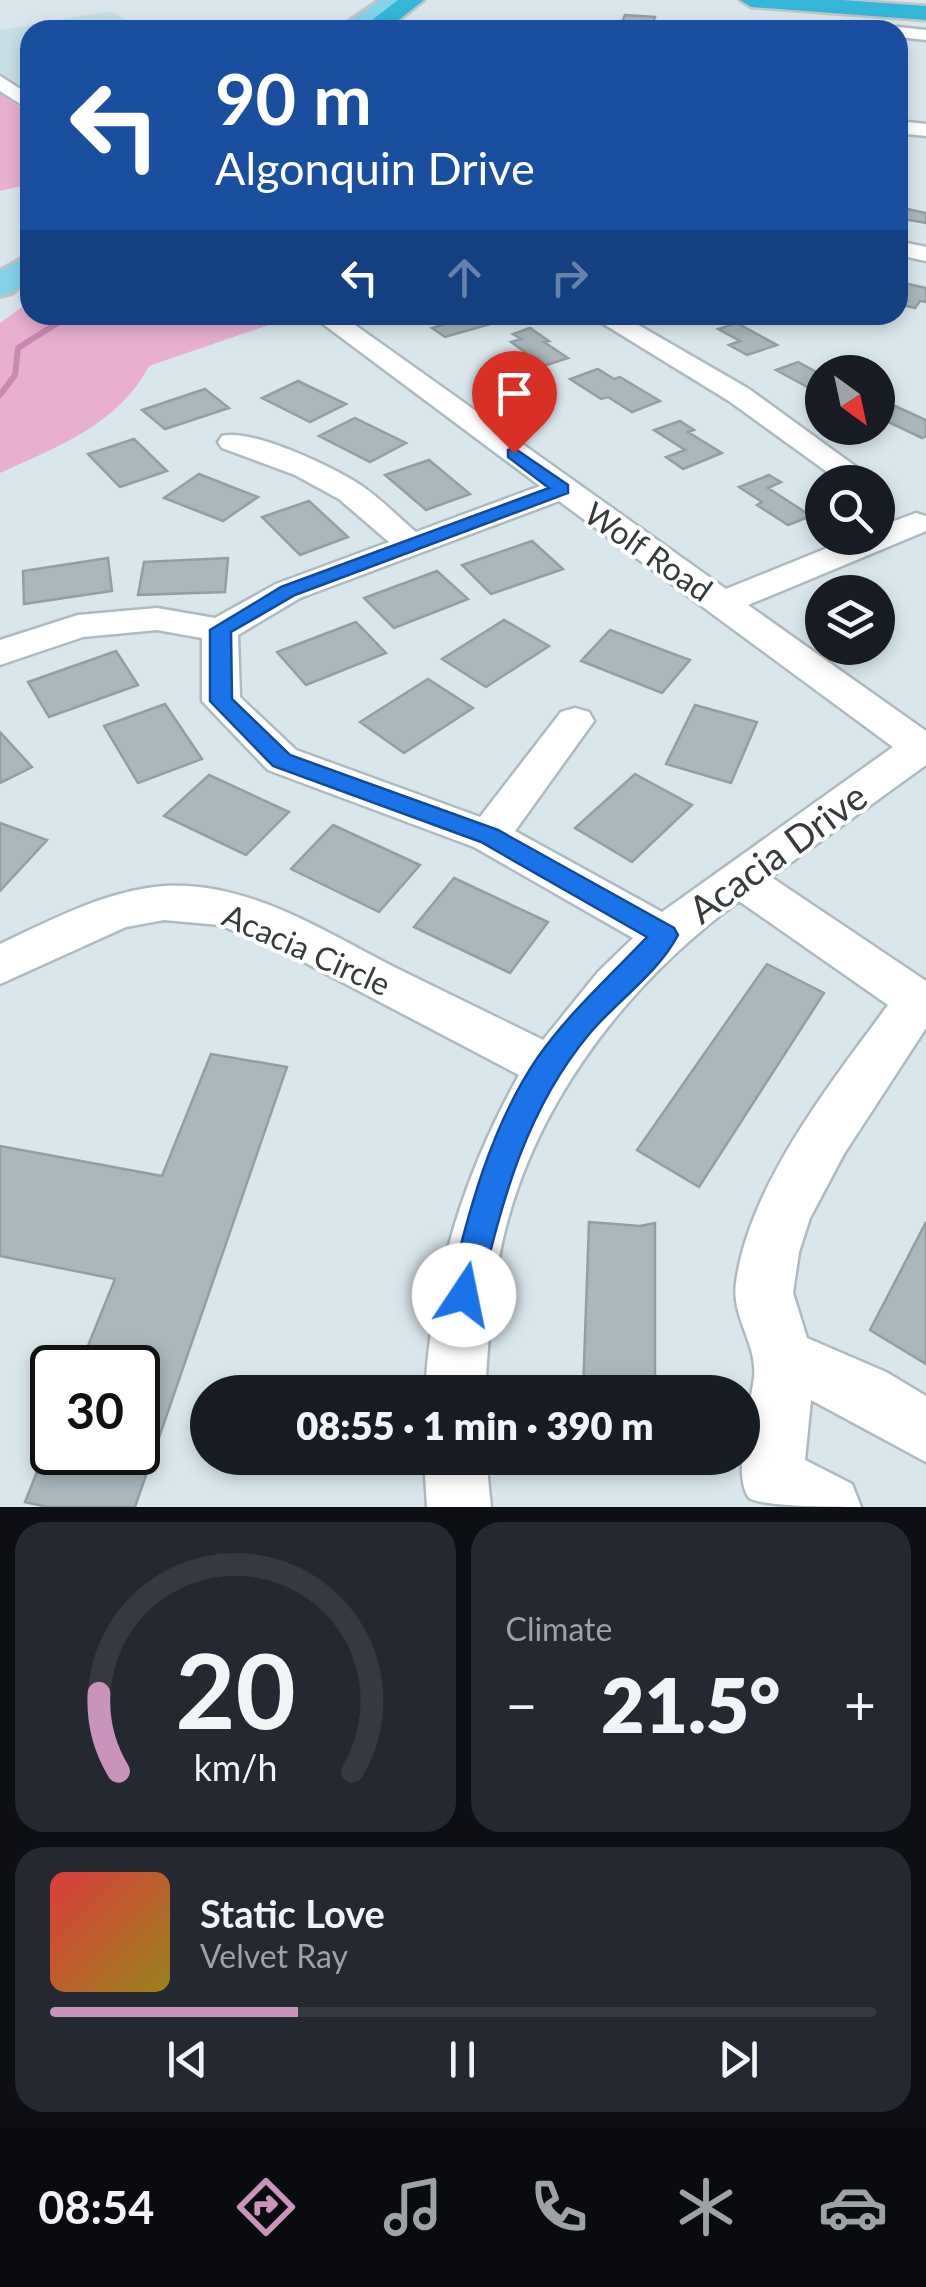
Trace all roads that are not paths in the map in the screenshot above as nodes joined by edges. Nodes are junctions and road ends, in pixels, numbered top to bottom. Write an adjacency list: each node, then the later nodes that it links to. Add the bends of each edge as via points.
1 (394, 0): 5 (main road)
2 (410, 0): 6 (highway)
3 (751, 0): 4 (highway)
4 (920, 4)
5 (363, 20)
6 (382, 20)
7 (338, 325): 11 (street, Wolf Road)
8 (619, 325): 10 (street, via 739,394)
9 (233, 442): 14 (street, via 350,492)
10 (837, 465)
11 (562, 489): 14 (street); 15 (street, Wolf Road)
12 (895, 506): 13 (street)
13 (921, 523): 15 (street)
14 (413, 546): 16 (street, via 288,591)
15 (722, 603): 19 (street, Wolf Road)
16 (220, 630): 17 (street, via 157,619 78,626); 20 (street, via 221,701 282,760)
17 (0, 654)
18 (574, 721): 20 (street)
19 (923, 749): 21 (street, Acacia Drive)
20 (490, 836): 22 (street)
21 (739, 878): 22 (street, Acacia Drive); 24 (street)
22 (665, 935): 25 (street, Acacia Drive)
23 (0, 965): 25 (street, Acacia Circle, via 135,908 214,906 282,931)
24 (922, 1004): 26 (street, via 858,1087 784,1214 763,1288)
25 (548, 1066): 27 (street, Acacia Drive, via 522,1113 478,1229)
26 (786, 1359): 28 (street, via 865,1393); 31 (street, via 772,1476)
27 (455, 1375)
28 (926, 1431)
29 (457, 1475): 30 (street)
30 (460, 1507)
31 (828, 1507)

